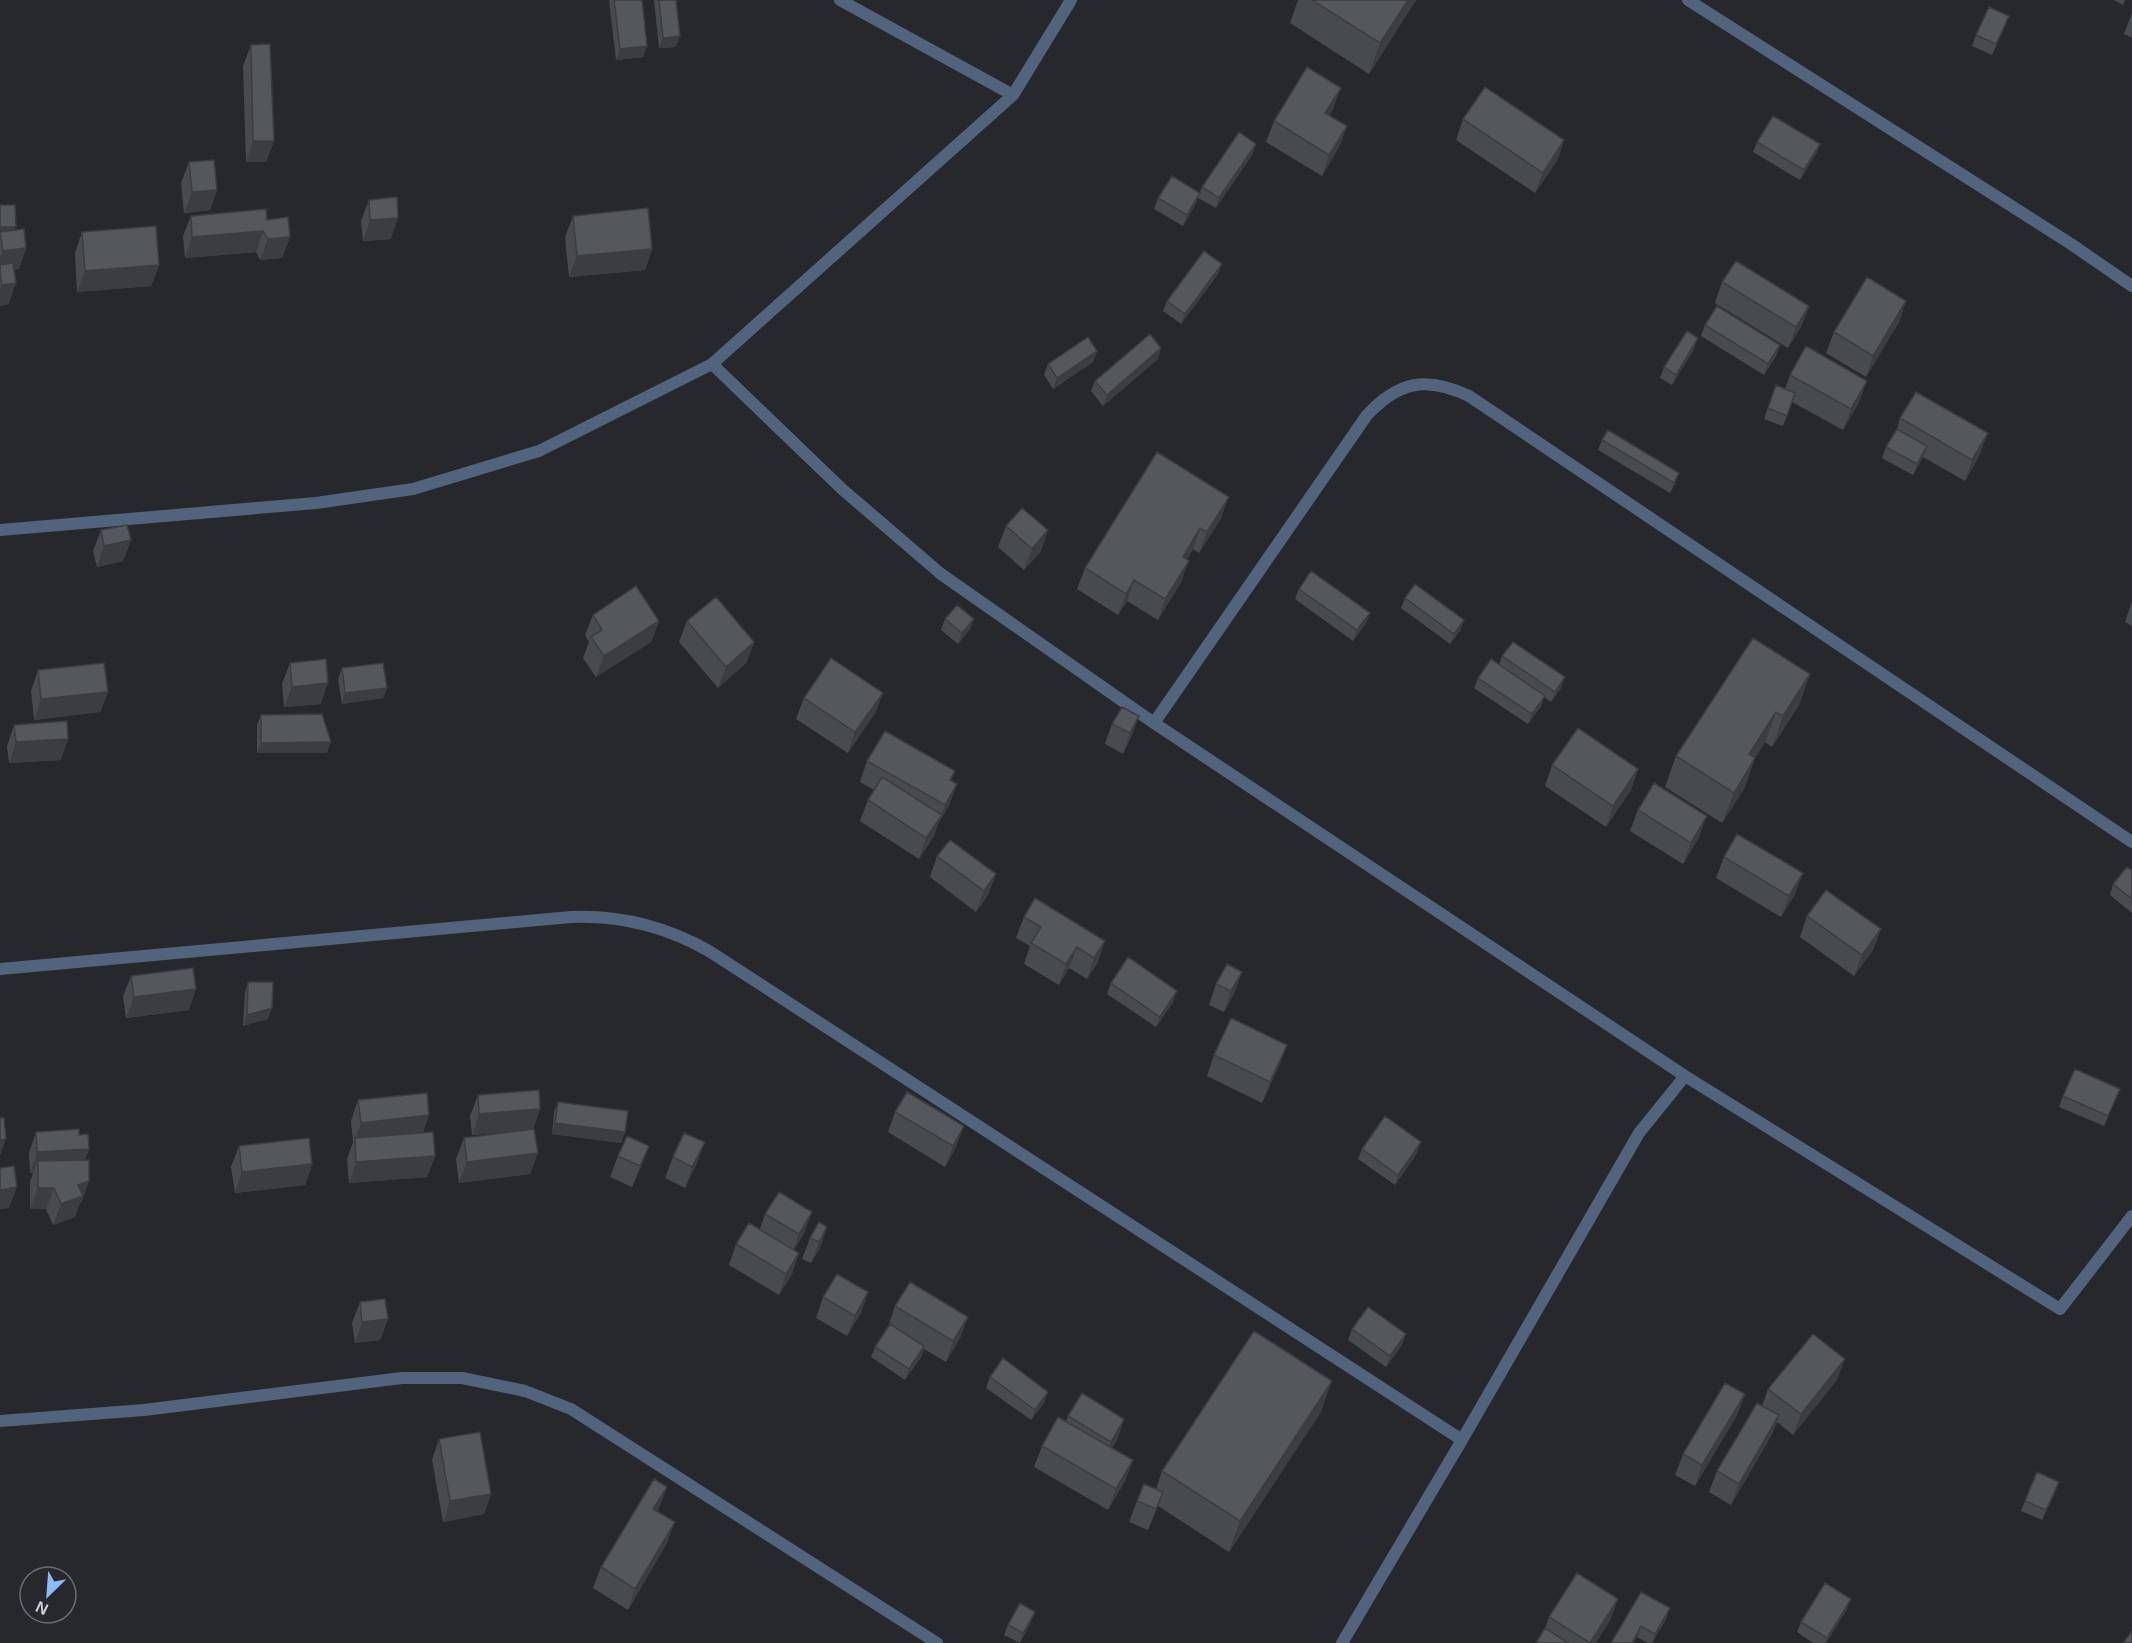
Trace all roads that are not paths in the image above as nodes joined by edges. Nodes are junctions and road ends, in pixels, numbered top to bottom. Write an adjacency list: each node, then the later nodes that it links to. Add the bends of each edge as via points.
1 (840, 0): 4 (street)
2 (1071, 0): 4 (street)
3 (1688, 0): 5 (street)
4 (1013, 94): 6 (street)
5 (2132, 286)
6 (712, 364): 7 (street, via 539,451 413,489 316,503); 8 (street, via 842,489 941,574)
7 (0, 530)
8 (1154, 723): 9 (street, via 1367,415 1383,399 1403,388 1425,384 1448,386 1469,396); 11 (street)
9 (2132, 842)
10 (0, 969): 14 (street, via 571,917 619,918 666,930 709,951)
11 (1685, 1076): 12 (street, via 2060,1309); 14 (street, via 1639,1133)
12 (2132, 1216)
13 (0, 1421): 15 (street, via 144,1410 402,1378 462,1378 525,1391 571,1409)
14 (1462, 1440): 16 (street)
15 (937, 1643)
16 (1342, 1643)

